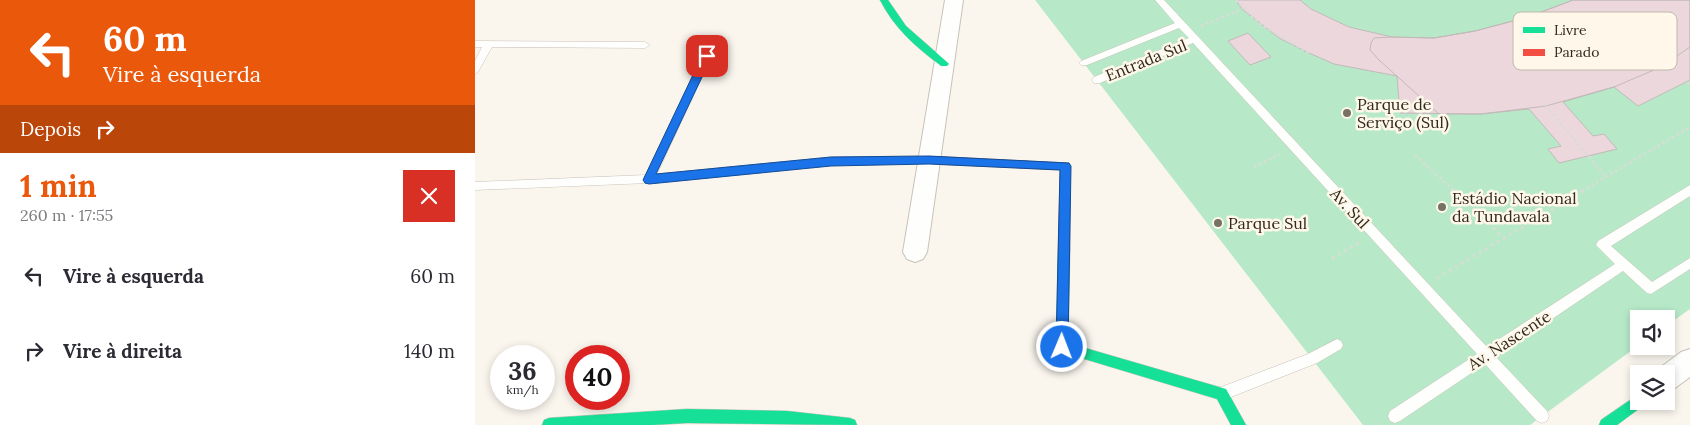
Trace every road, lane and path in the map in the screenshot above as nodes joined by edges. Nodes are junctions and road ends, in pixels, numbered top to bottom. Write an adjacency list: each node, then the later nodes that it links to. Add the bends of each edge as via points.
1 (884, 0): 13 (street, via 901,30)
2 (954, 0): 13 (street)
3 (1159, 0): 6 (lane, Av. Sul)
4 (1236, 0): 5 (path)
5 (1242, 9): 6 (path, Entrada Sul); 11 (path, via 1279,38)
6 (1188, 31): 12 (lane, Entrada Sul); 15 (lane, Entrada Sul); 18 (lane, Av. Sul)
7 (475, 44): 8 (lane)
8 (489, 44): 10 (lane); 14 (lane)
9 (712, 45): 23 (lane)
10 (645, 46)
11 (1309, 53)
12 (1083, 63)
13 (944, 64): 20 (street)
14 (475, 70)
15 (1097, 80)
16 (1546, 106): 22 (path)
17 (1690, 127): 22 (path)
18 (1294, 147): 21 (path); 26 (lane, Av. Sul)
19 (1415, 155): 27 (path)
20 (929, 160): 23 (lane, via 831,161); 28 (street); 37 (street, via 1065,166 1062,347)
21 (1254, 167)
22 (1606, 177): 27 (path)
23 (649, 180): 24 (lane)
24 (475, 186)
25 (1690, 190): 31 (lane, via 1602,245)
26 (1374, 234): 29 (path); 32 (lane, Av. Sul)
27 (1504, 238): 32 (path)
28 (915, 252)
29 (1332, 258)
30 (1690, 263): 31 (lane, via 1651,289)
31 (1623, 264): 34 (lane, Av. Nascente)
32 (1423, 287): 34 (lane, Av. Sul)
33 (1337, 344): 37 (lane, via 1312,359)
34 (1486, 355): 39 (lane, Av. Nascente); 40 (lane, Av. Sul)
35 (1690, 361): 36 (street)
36 (1675, 372)
37 (1221, 394): 43 (street)
38 (1630, 407): 44 (street)
39 (1395, 416)
40 (1542, 416)
41 (549, 425): 42 (street, via 687,416 787,418)
42 (851, 425)
43 (1239, 425)
44 (1606, 425)

